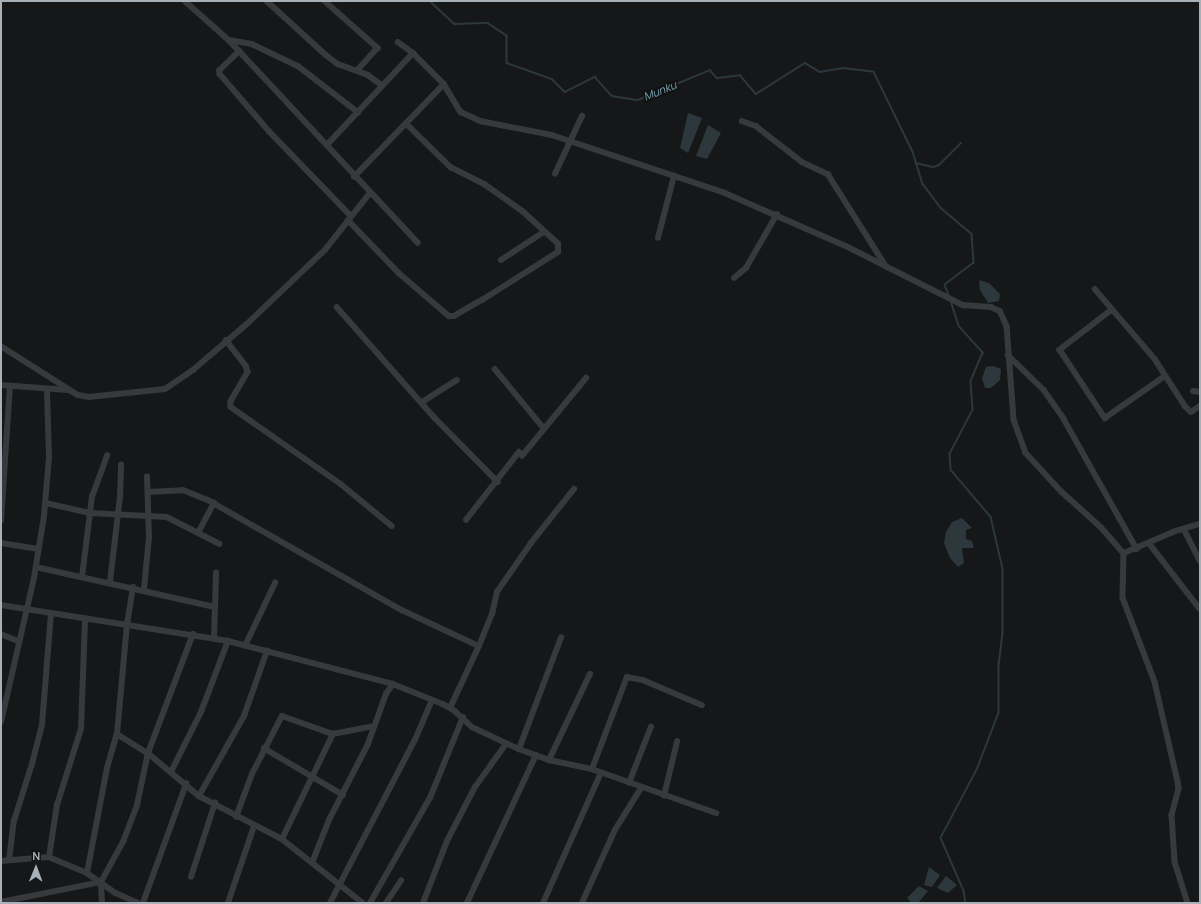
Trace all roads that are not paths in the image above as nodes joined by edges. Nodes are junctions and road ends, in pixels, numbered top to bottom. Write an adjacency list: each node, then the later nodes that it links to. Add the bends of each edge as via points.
1 (185, 1): 4 (street)
2 (267, 1): 8 (street, via 326,55 338,64)
3 (325, 1): 8 (street, via 378,48)
4 (229, 40): 6 (street); 11 (street, via 252,44 298,66)
5 (398, 42): 7 (street)
6 (240, 52): 16 (street); 22 (street, via 220,70 220,74)
7 (413, 53): 9 (street); 10 (street)
8 (358, 70): 10 (street)
9 (444, 84): 14 (street); 15 (street, via 461,112 480,121)
10 (382, 86): 11 (street)
11 (358, 112): 16 (street)
12 (582, 116): 15 (street)
13 (742, 121): 27 (street, via 756,126 802,162 828,174)
14 (406, 124): 19 (street); 23 (street, via 451,168 494,191)
15 (569, 141): 17 (street); 18 (street)
16 (327, 145): 19 (street)
17 (555, 174)
18 (674, 176): 21 (street); 24 (street)
19 (354, 177): 20 (street)
20 (370, 193): 22 (street); 25 (street)
21 (777, 214): 27 (street); 28 (street, via 746,268)
22 (349, 218): 23 (street, via 399,273 449,316 454,316 477,303 558,252 558,244); 32 (street, via 326,250)
23 (544, 232): 26 (street)
24 (658, 238)
25 (418, 243)
26 (501, 260)
27 (886, 267): 34 (street, via 964,305 991,307 1000,311 1007,326)
28 (734, 278)
29 (1095, 289): 31 (street)
30 (337, 307): 45 (street)
31 (1112, 310): 36 (street, via 1155,359); 36 (street, via 1060,350 1106,418)
32 (226, 340): 42 (street, via 193,370 165,390 89,397); 66 (street, via 248,372 231,402 231,407 341,484)
33 (1, 346): 42 (street)
34 (1008, 355): 73 (street, via 1044,390 1064,419); 74 (street, via 1014,420 1026,453)
35 (495, 369): 48 (street)
36 (1165, 376): 46 (street, via 1191,412)
37 (586, 378): 48 (street)
38 (457, 380): 45 (street)
39 (1, 385): 40 (street)
40 (10, 387): 41 (street); 49 (street)
41 (47, 390): 42 (street); 57 (street, via 49,458)
42 (68, 390)
43 (1193, 391): 44 (street)
44 (1200, 392)
45 (422, 402): 54 (street)
46 (1200, 406)
47 (1, 426): 49 (street)
48 (543, 427): 54 (street)
49 (8, 428): 53 (street)
50 (107, 456): 60 (street, via 92,497)
51 (121, 466): 62 (street)
52 (147, 477): 56 (street)
53 (3, 479): 59 (street)
54 (498, 482): 63 (street)
55 (574, 489): 97 (street, via 531,543 497,592)
56 (148, 492): 58 (street, via 183,490); 61 (street)
57 (46, 503): 60 (street); 72 (street)
58 (214, 503): 68 (street); 97 (street, via 402,610)
59 (2, 508): 64 (street)
60 (90, 513): 62 (street); 78 (street)
61 (148, 514): 62 (street); 68 (street, via 167,517); 82 (street, via 149,537)
62 (118, 515): 79 (street)
63 (466, 520)
64 (1, 521)
65 (1200, 524): 67 (street)
66 (392, 526)
67 (1184, 529): 70 (street); 75 (street)
68 (198, 533): 71 (street)
69 (1, 543): 72 (street)
70 (1149, 543): 73 (street); 85 (street)
71 (220, 544)
72 (38, 549): 76 (street)
73 (1137, 549): 74 (street)
74 (1124, 553): 154 (street, via 1123,598 1155,682 1180,789 1172,815 1175,862)
75 (1200, 561)
76 (36, 567): 78 (street); 86 (street)
77 (216, 573): 84 (street)
78 (82, 577): 79 (street)
79 (110, 582): 81 (street)
80 (275, 583): 96 (street)
81 (133, 587): 82 (street); 89 (street)
82 (144, 589): 84 (street)
83 (1, 606): 86 (street)
84 (215, 607): 92 (street)
85 (1200, 609)
86 (26, 611): 87 (street); 94 (street)
87 (51, 614): 88 (street); 133 (street, via 42,724 14,821)
88 (85, 619): 89 (street); 132 (street, via 81,729 57,805)
89 (127, 624): 91 (street); 108 (street)
90 (1, 634): 94 (street)
91 (192, 634): 92 (street); 114 (street)
92 (214, 638): 95 (street)
93 (561, 638): 113 (street)
94 (18, 641): 105 (street)
95 (228, 641): 96 (street); 118 (street, via 201,712)
96 (245, 646): 98 (street)
97 (479, 646): 103 (street)
98 (267, 651): 100 (street); 125 (street, via 244,716)
99 (590, 674): 116 (street)
100 (393, 684): 101 (street); 106 (street, via 386,694)
101 (432, 700): 103 (street); 140 (street, via 415,740)
102 (702, 705): 117 (street, via 643,680 627,677)
103 (450, 708): 104 (street)
104 (462, 717): 111 (street, via 472,727); 149 (street, via 430,798)
105 (1, 722)
106 (374, 726): 109 (street); 124 (street)
107 (651, 726): 121 (street)
108 (117, 734): 114 (street); 136 (street, via 107,768)
109 (333, 734): 112 (street, via 282,716); 120 (street)
110 (677, 742): 126 (street)
111 (506, 744): 113 (street); 151 (street, via 475,787 447,841)
112 (264, 748): 120 (street); 129 (street)
113 (519, 749): 115 (street)
114 (148, 753): 118 (street); 139 (street, via 137,805 123,842)
115 (536, 756): 116 (street); 142 (street)
116 (549, 760): 117 (street)
117 (592, 769): 119 (street)
118 (170, 772): 122 (street)
119 (601, 773): 121 (street); 152 (street)
120 (314, 778): 124 (street); 131 (street)
121 (629, 783): 123 (street)
122 (186, 784): 125 (street); 145 (street)
123 (641, 788): 126 (street); 153 (street, via 615,830)
124 (343, 795): 135 (street, via 329,820)
125 (199, 796): 127 (street)
126 (664, 796): 128 (street)
127 (215, 803): 129 (street); 137 (street)
128 (716, 813)
129 (236, 817): 130 (street)
130 (254, 826): 131 (street); 146 (street)
131 (282, 839): 135 (street)
132 (49, 857): 133 (street); 136 (street)
133 (9, 860): 134 (street)
134 (1, 861)
135 (312, 863): 140 (street)
136 (87, 873): 139 (street)
137 (191, 877)
138 (401, 881): 150 (street)
139 (101, 882): 141 (street); 143 (street); 144 (street)
140 (339, 882): 147 (street); 148 (street)
141 (1, 902)
142 (469, 902)
143 (102, 903)
144 (138, 903)
145 (143, 903)
146 (228, 903)
147 (330, 903)
148 (363, 903)
149 (370, 903)
150 (386, 903)
151 (423, 903)
152 (542, 903)
153 (582, 903)
154 (1188, 903)

